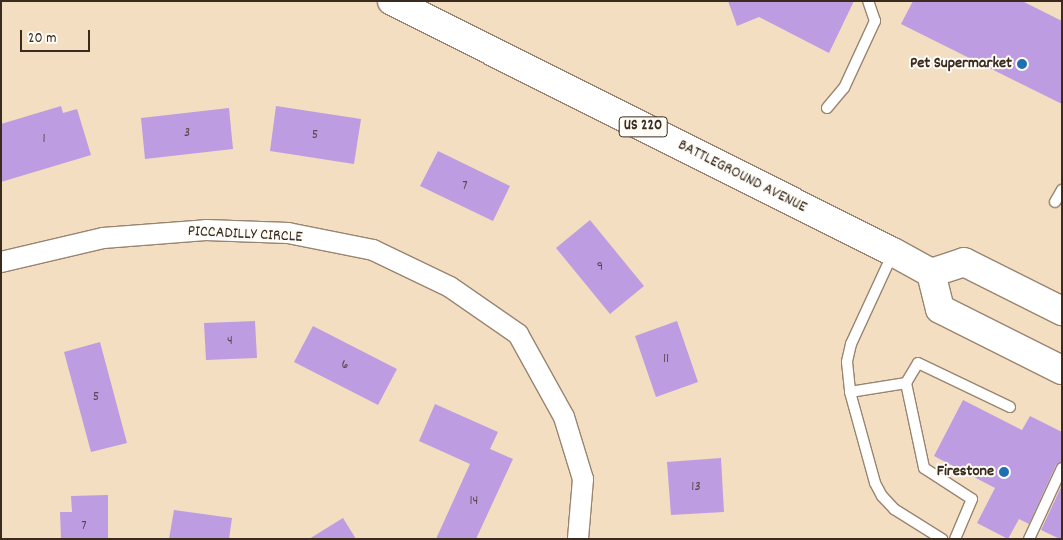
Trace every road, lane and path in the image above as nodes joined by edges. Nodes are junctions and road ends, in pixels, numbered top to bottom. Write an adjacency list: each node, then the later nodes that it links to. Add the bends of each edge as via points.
1 (392, 1): 6 (main road, BATTLEGROUND AVENUE / US 220)
2 (868, 1): 3 (lane, via 875,21 844,88)
3 (827, 108)
4 (1062, 190): 5 (lane)
5 (1055, 202)
6 (893, 252): 8 (main road, BATTLEGROUND AVENUE / US 220); 12 (lane, via 851,344 847,362)
7 (1, 262): 15 (street, PICCADILLY CIRCLE, via 103,238 206,230 288,233 373,250 450,286 518,334 564,417 583,479)
8 (931, 274): 9 (main road, via 964,262); 10 (main road, via 940,309)
9 (1062, 311)
10 (1062, 370)
11 (906, 383): 12 (lane); 13 (lane, via 918,362); 17 (lane, via 924,468 972,499)
12 (850, 392): 16 (lane, via 875,483 882,496 894,509)
13 (1010, 407)
14 (1062, 468): 18 (lane)
15 (578, 539)
16 (942, 539)
17 (955, 539)
18 (1028, 539)

